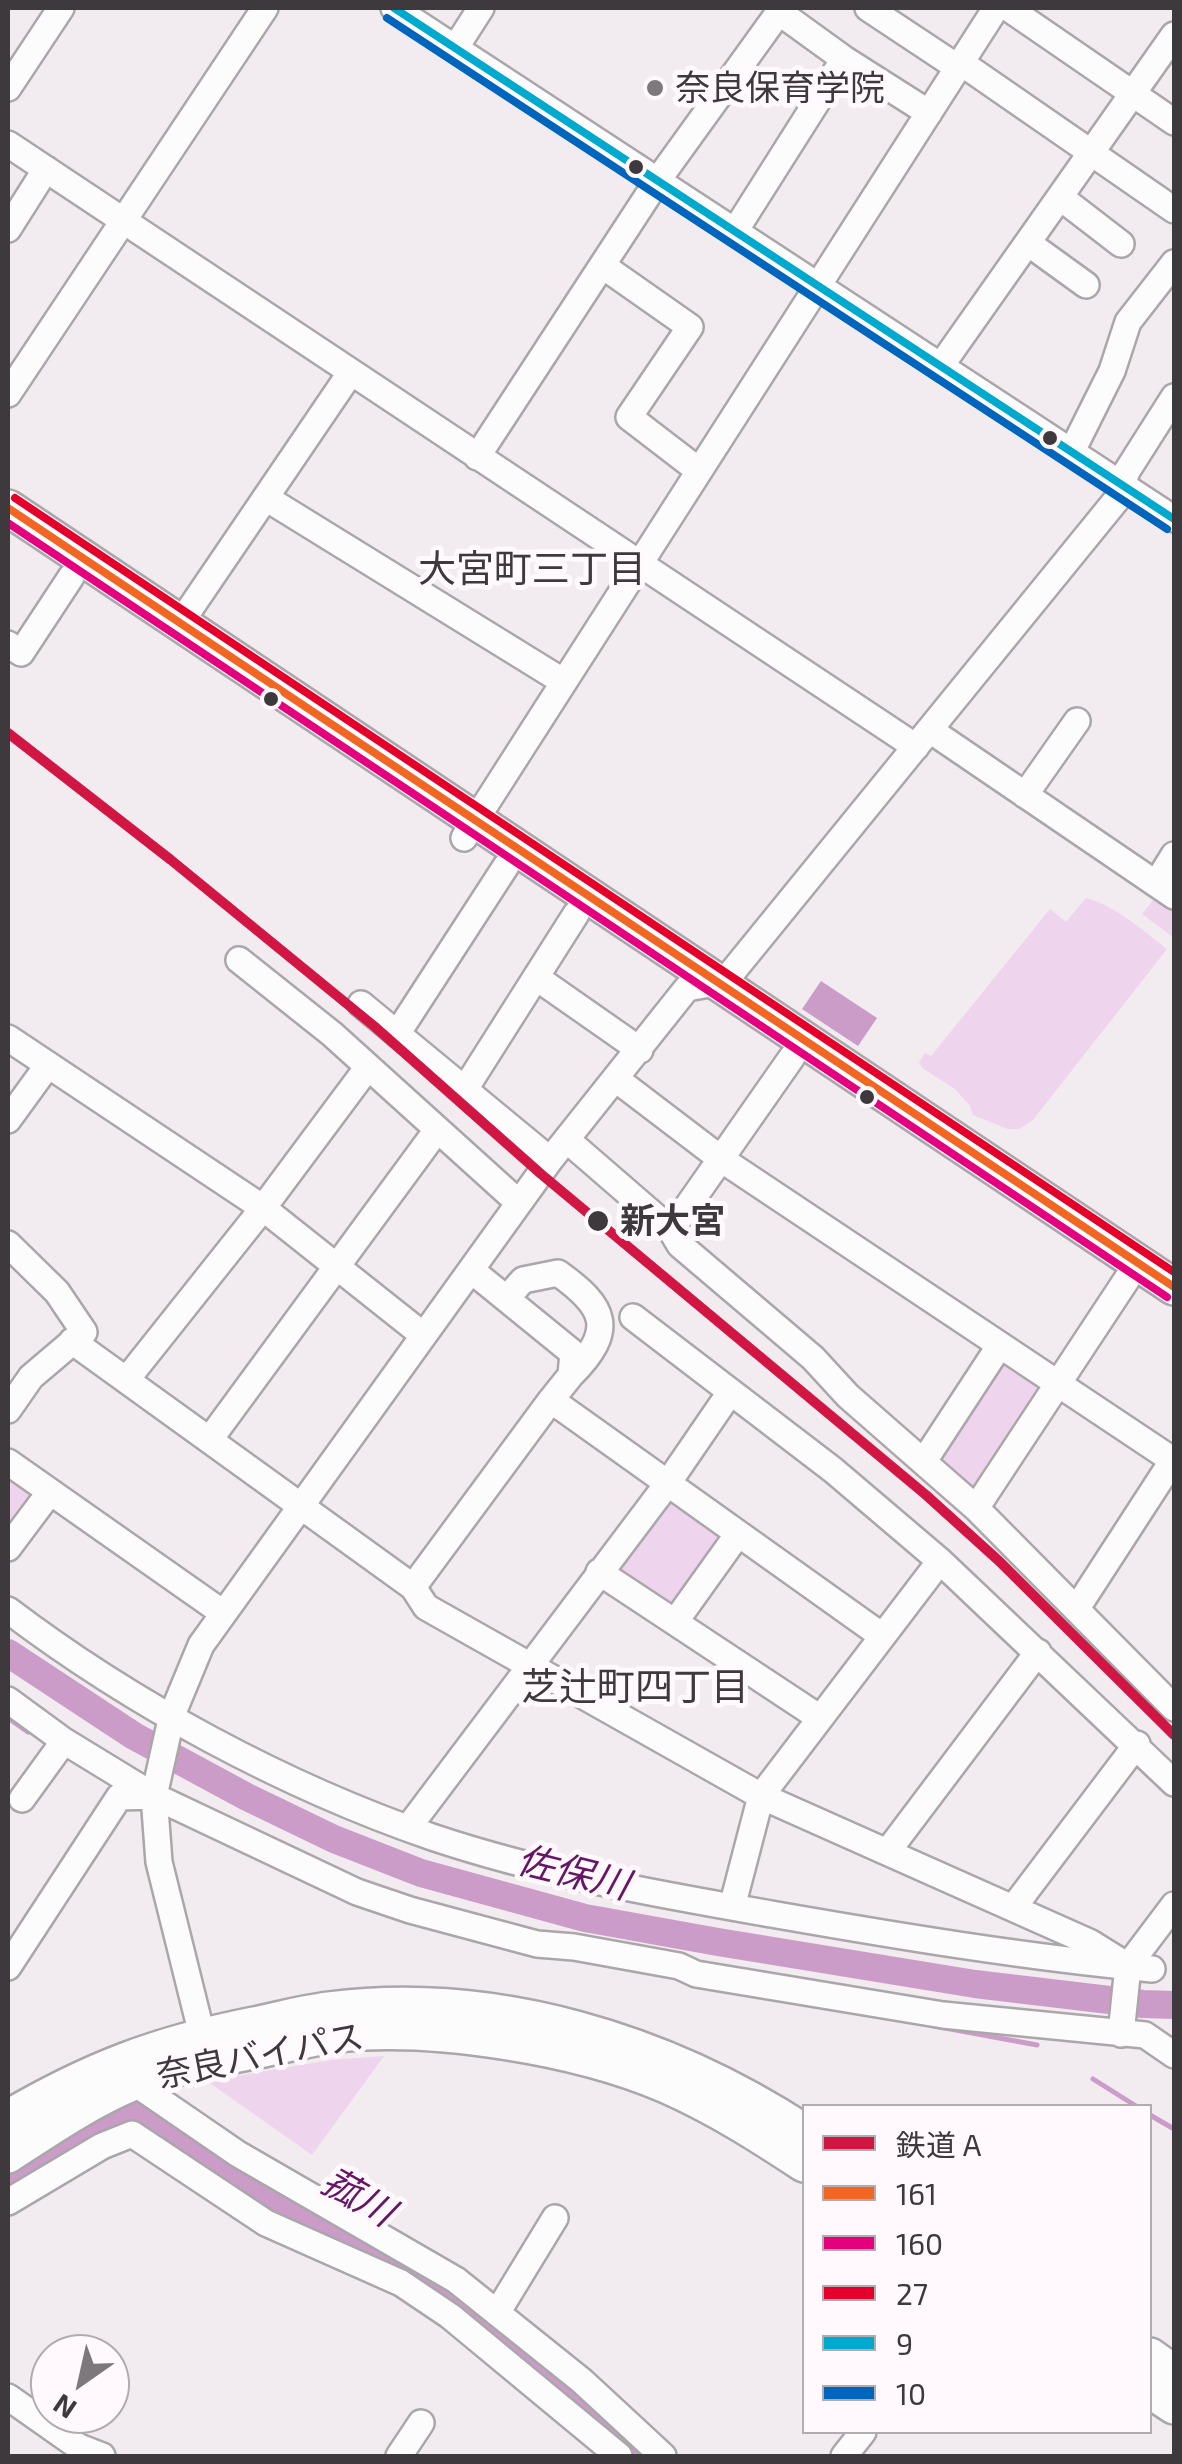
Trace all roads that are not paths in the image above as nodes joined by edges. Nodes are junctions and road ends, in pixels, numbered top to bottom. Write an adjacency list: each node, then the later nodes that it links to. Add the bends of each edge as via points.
1 (61, 8): 13 (street)
2 (265, 8): 23 (street)
3 (394, 8): 10 (street)
4 (481, 8): 10 (street)
5 (868, 8): 12 (street)
6 (996, 8): 12 (street)
7 (1008, 8): 14 (street)
8 (780, 10): 11 (street); 20 (street)
9 (1174, 35): 14 (street)
10 (456, 48): 20 (street)
11 (844, 58): 15 (street); 25 (street)
12 (958, 64): 15 (street); 18 (street)
13 (8, 88)
14 (1134, 94): 16 (street); 18 (street)
15 (930, 112): 31 (street)
16 (1174, 122)
17 (8, 144): 19 (street)
18 (1092, 151): 21 (street); 22 (street)
19 (46, 170): 23 (street); 24 (street)
20 (658, 180): 25 (street); 29 (street)
21 (1060, 197): 26 (street); 27 (street)
22 (1174, 210)
23 (124, 221): 33 (street); 34 (street)
24 (8, 228)
25 (735, 231): 31 (street)
26 (1028, 243): 30 (street); 32 (street)
27 (1121, 244)
28 (1174, 263): 36 (street, via 1128,322)
29 (602, 266): 37 (street); 38 (street, via 690,327 629,417)
30 (1086, 285)
31 (817, 286): 32 (street); 38 (street)
32 (940, 367): 36 (street)
33 (350, 372): 37 (street); 40 (street)
34 (8, 394)
35 (1174, 396): 39 (street)
36 (1072, 451): 39 (street)
37 (477, 457): 44 (street)
38 (698, 470): 44 (street)
39 (1124, 485): 42 (street); 50 (street)
40 (266, 498): 46 (street); 48 (street)
41 (8, 508): 46 (highway)
42 (1174, 519)
43 (8, 535): 45 (highway)
44 (639, 564): 48 (street); 50 (street)
45 (71, 577): 47 (street, via 20,654); 52 (highway)
46 (180, 625): 52 (highway)
47 (8, 644)
48 (564, 682): 52 (street)
49 (1077, 721): 51 (street)
50 (923, 739): 51 (street); 59 (street)
51 (1025, 795): 55 (street)
52 (470, 829): 54 (highway); 59 (highway)
53 (1174, 855): 55 (street)
54 (506, 866): 56 (highway); 61 (street)
55 (1165, 890)
56 (576, 914): 58 (street); 59 (highway)
57 (240, 960): 66 (street)
58 (538, 978): 63 (street); 68 (street)
59 (704, 985): 63 (street); 64 (highway); 80 (highway)
60 (361, 1004): 61 (street)
61 (397, 1034): 68 (street)
62 (8, 1038): 65 (street)
63 (640, 1050): 67 (street)
64 (792, 1056): 72 (street); 79 (highway)
65 (48, 1065): 69 (street); 74 (street)
66 (368, 1067): 70 (street); 74 (street)
67 (616, 1078): 71 (street); 72 (street)
68 (465, 1090): 71 (street)
69 (8, 1120)
70 (437, 1130): 73 (street); 77 (street)
71 (559, 1150): 73 (street); 75 (street)
72 (721, 1159): 75 (street); 86 (street)
73 (519, 1204): 78 (street)
74 (263, 1208): 77 (street); 88 (street)
75 (672, 1230): 95 (street, via 680,1245)
76 (8, 1244): 85 (street, via 73,1314 84,1332)
77 (338, 1266): 84 (street); 93 (street)
78 (471, 1270): 81 (street); 84 (street)
79 (1127, 1279): 82 (highway); 89 (street)
80 (1174, 1287)
81 (507, 1298): 87 (street, via 574,1352); 87 (street, via 523,1280 558,1274 597,1306 601,1327)
82 (1174, 1311)
83 (633, 1317): 90 (street)
84 (424, 1335): 99 (street)
85 (72, 1341): 88 (street); 92 (street)
86 (1000, 1345): 89 (street); 95 (street)
87 (571, 1375): 91 (street)
88 (127, 1380): 93 (street)
89 (1058, 1383): 94 (street); 100 (street)
90 (730, 1394): 97 (street); 103 (street)
91 (551, 1400): 97 (street); 105 (street)
92 (8, 1410)
93 (210, 1439): 99 (street)
94 (1174, 1460): 106 (street)
95 (924, 1461): 100 (street)
96 (8, 1462): 98 (street)
97 (668, 1483): 101 (street); 104 (street)
98 (50, 1492): 102 (street); 108 (street)
99 (300, 1506): 105 (street); 108 (street)
100 (976, 1508): 106 (street)
101 (738, 1534): 109 (street); 110 (street)
102 (8, 1548)
103 (940, 1560): 110 (street); 111 (street)
104 (599, 1572): 109 (street); 112 (street)
105 (413, 1587): 112 (street, via 426,1607)
106 (1077, 1608): 114 (street)
107 (8, 1610): 116 (street)
108 (223, 1613): 116 (street)
109 (674, 1622): 115 (street)
110 (882, 1636): 115 (street)
111 (1038, 1652): 118 (street); 124 (street)
112 (531, 1666): 121 (street); 123 (street)
113 (8, 1700): 117 (street)
114 (1174, 1705)
115 (820, 1718): 121 (street)
116 (171, 1719): 120 (street); 123 (street)
117 (64, 1741): 120 (street); 122 (street)
118 (1137, 1744): 119 (street); 127 (street)
119 (1174, 1783)
120 (155, 1789): 128 (street, via 119,1798); 131 (street, via 357,1892 537,1944 943,2015); 132 (street, via 159,1862)
121 (761, 1796): 124 (street); 126 (street)
122 (22, 1799)
123 (408, 1828): 126 (street, via 494,1857)
124 (888, 1851): 127 (street)
125 (1174, 1905): 130 (street)
126 (732, 1907): 130 (street)
127 (1014, 1908): 130 (street)
128 (15, 1939): 129 (street)
129 (8, 1967)
130 (1136, 1969): 131 (street)
131 (1121, 2031): 133 (street, via 1144,2035)
132 (205, 2048): 134 (highway, 奈良バイパス); 135 (highway, 奈良バイパス, via 126,2058); 137 (highway, 奈良バイパス, via 329,2010 424,2006 514,2016 610,2039 684,2066); 139 (highway, 奈良バイパス, via 400,2032 588,2058 665,2084)
133 (1174, 2056)
134 (133, 2082): 136 (highway, 奈良バイパス); 140 (street)
135 (8, 2118)
136 (94, 2130): 138 (highway, 奈良バイパス); 141 (street); 142 (street, via 144,2139)
137 (802, 2131)
138 (8, 2155)
139 (802, 2163)
140 (266, 2171): 142 (street); 144 (street, via 432,2266)
141 (8, 2202)
142 (243, 2206): 151 (street, via 266,2223 401,2283)
143 (554, 2218): 144 (street)
144 (497, 2313): 147 (street)
145 (1152, 2357): 146 (highway)
146 (1174, 2373)
147 (582, 2381): 151 (street); 157 (street)
148 (1152, 2391): 150 (highway)
149 (8, 2396): 154 (street)
150 (1174, 2406)
151 (562, 2409): 156 (street)
152 (421, 2423): 155 (street)
153 (861, 2434): 158 (street)
154 (102, 2456)
155 (400, 2456)
156 (618, 2456)
157 (663, 2456)
158 (844, 2456)

